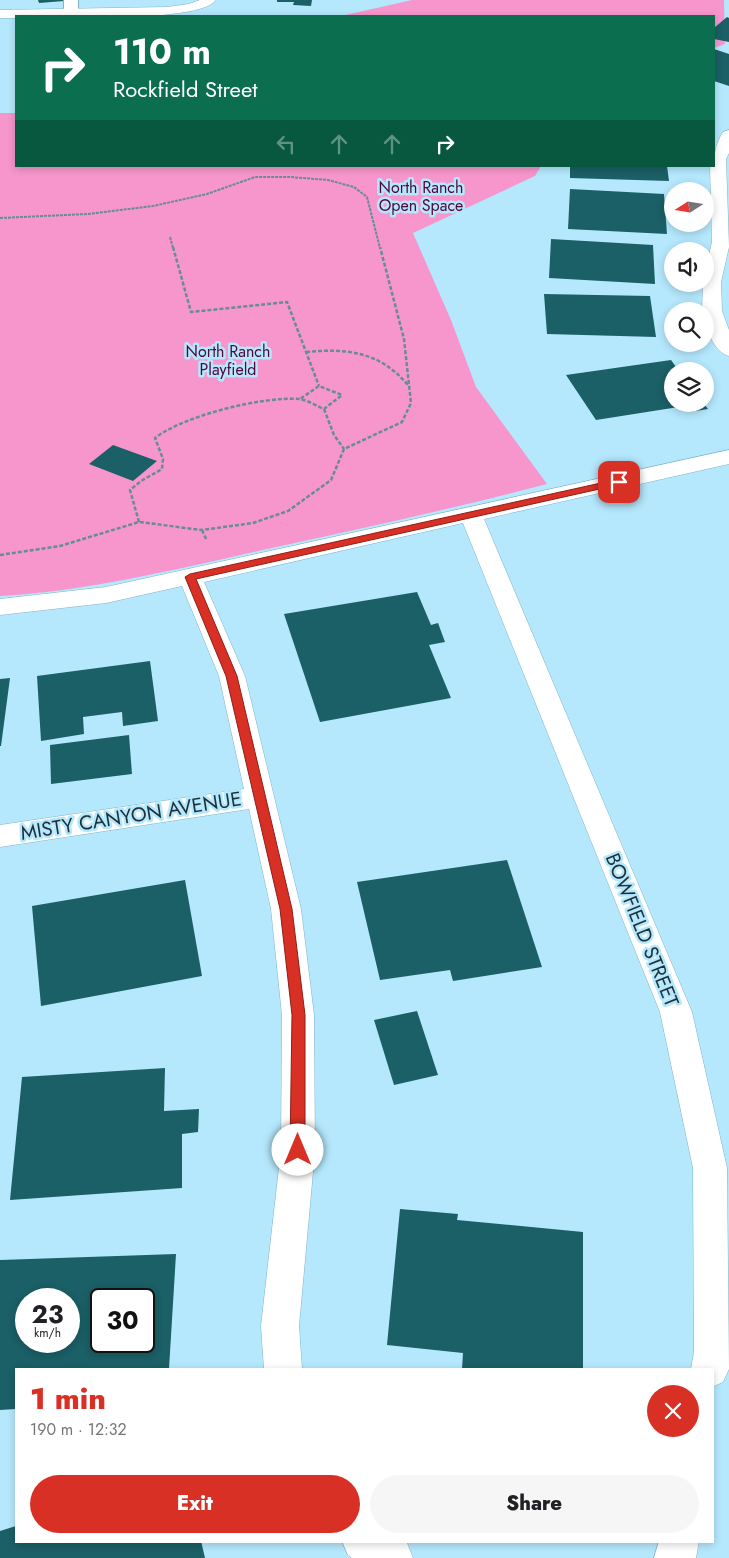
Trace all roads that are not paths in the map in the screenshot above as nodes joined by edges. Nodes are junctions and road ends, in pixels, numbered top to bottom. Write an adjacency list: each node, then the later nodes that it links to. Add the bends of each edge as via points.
1 (209, 0): 4 (street, via 186,9)
2 (71, 6): 3 (street); 4 (street)
3 (0, 14)
4 (101, 14)
5 (729, 135): 6 (street, via 718,160)
6 (720, 282): 7 (street, via 712,311)
7 (729, 350)
8 (729, 457): 9 (street)
9 (472, 514): 10 (street); 15 (street, BOWFIELD STREET, via 676,1012 710,1168 713,1352)
10 (190, 577): 11 (street, via 106,595); 12 (street, via 232,676)
11 (0, 607)
12 (261, 797): 13 (street, MISTY CANYON AVENUE); 14 (street, via 286,909 298,1015 298,1150 280,1326)
13 (0, 836)
14 (283, 1368)
15 (710, 1368)
16 (366, 1543): 18 (street)
17 (679, 1543): 19 (street)
18 (392, 1558)
19 (675, 1558)

